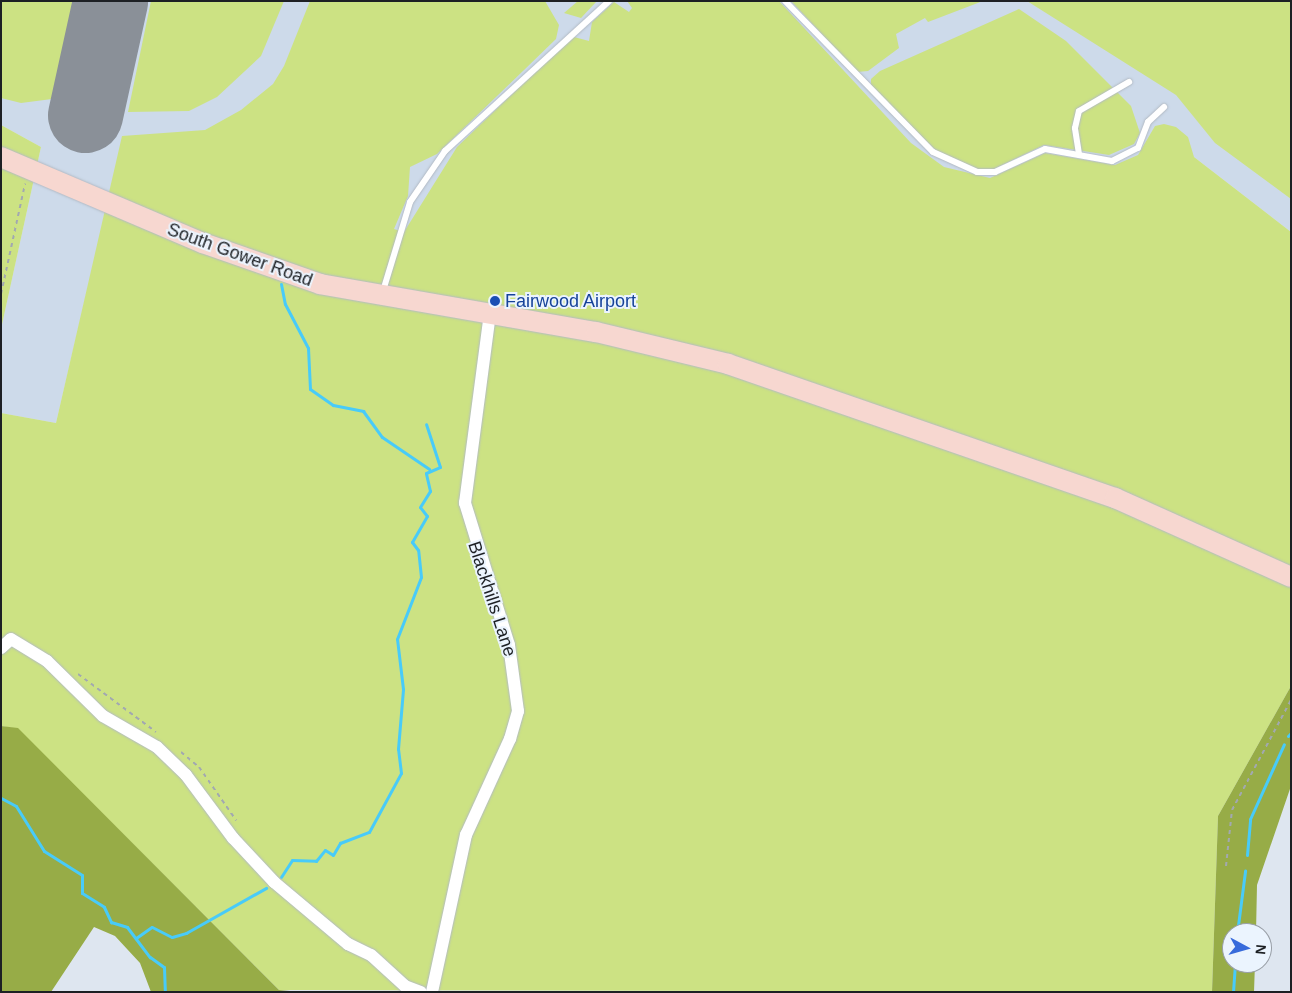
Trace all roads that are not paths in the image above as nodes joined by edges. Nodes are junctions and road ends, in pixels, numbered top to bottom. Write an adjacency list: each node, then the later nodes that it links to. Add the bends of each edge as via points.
1 (609, 1): 7 (lane, via 445,151 410,202)
2 (785, 1): 5 (lane, via 933,152 958,166 995,172 1032,152)
3 (1129, 82): 5 (lane, via 1079,111 1075,128)
4 (1164, 107): 5 (lane, via 1148,122 1138,148 1112,161)
5 (1079, 154)
6 (1, 157): 7 (main road, South Gower Road, via 263,266)
7 (382, 297): 8 (main road, South Gower Road)
8 (490, 314): 9 (main road, South Gower Road, via 671,348 728,364 1114,498); 12 (street, Blackhills Lane, via 465,503 473,542 509,645 518,711 510,740 466,835)
9 (1291, 576)
10 (1, 648): 11 (street, via 11,639 47,661 103,716 156,748 186,775 233,838 274,882 348,944 371,955 406,986)
11 (421, 992)
12 (432, 992)

